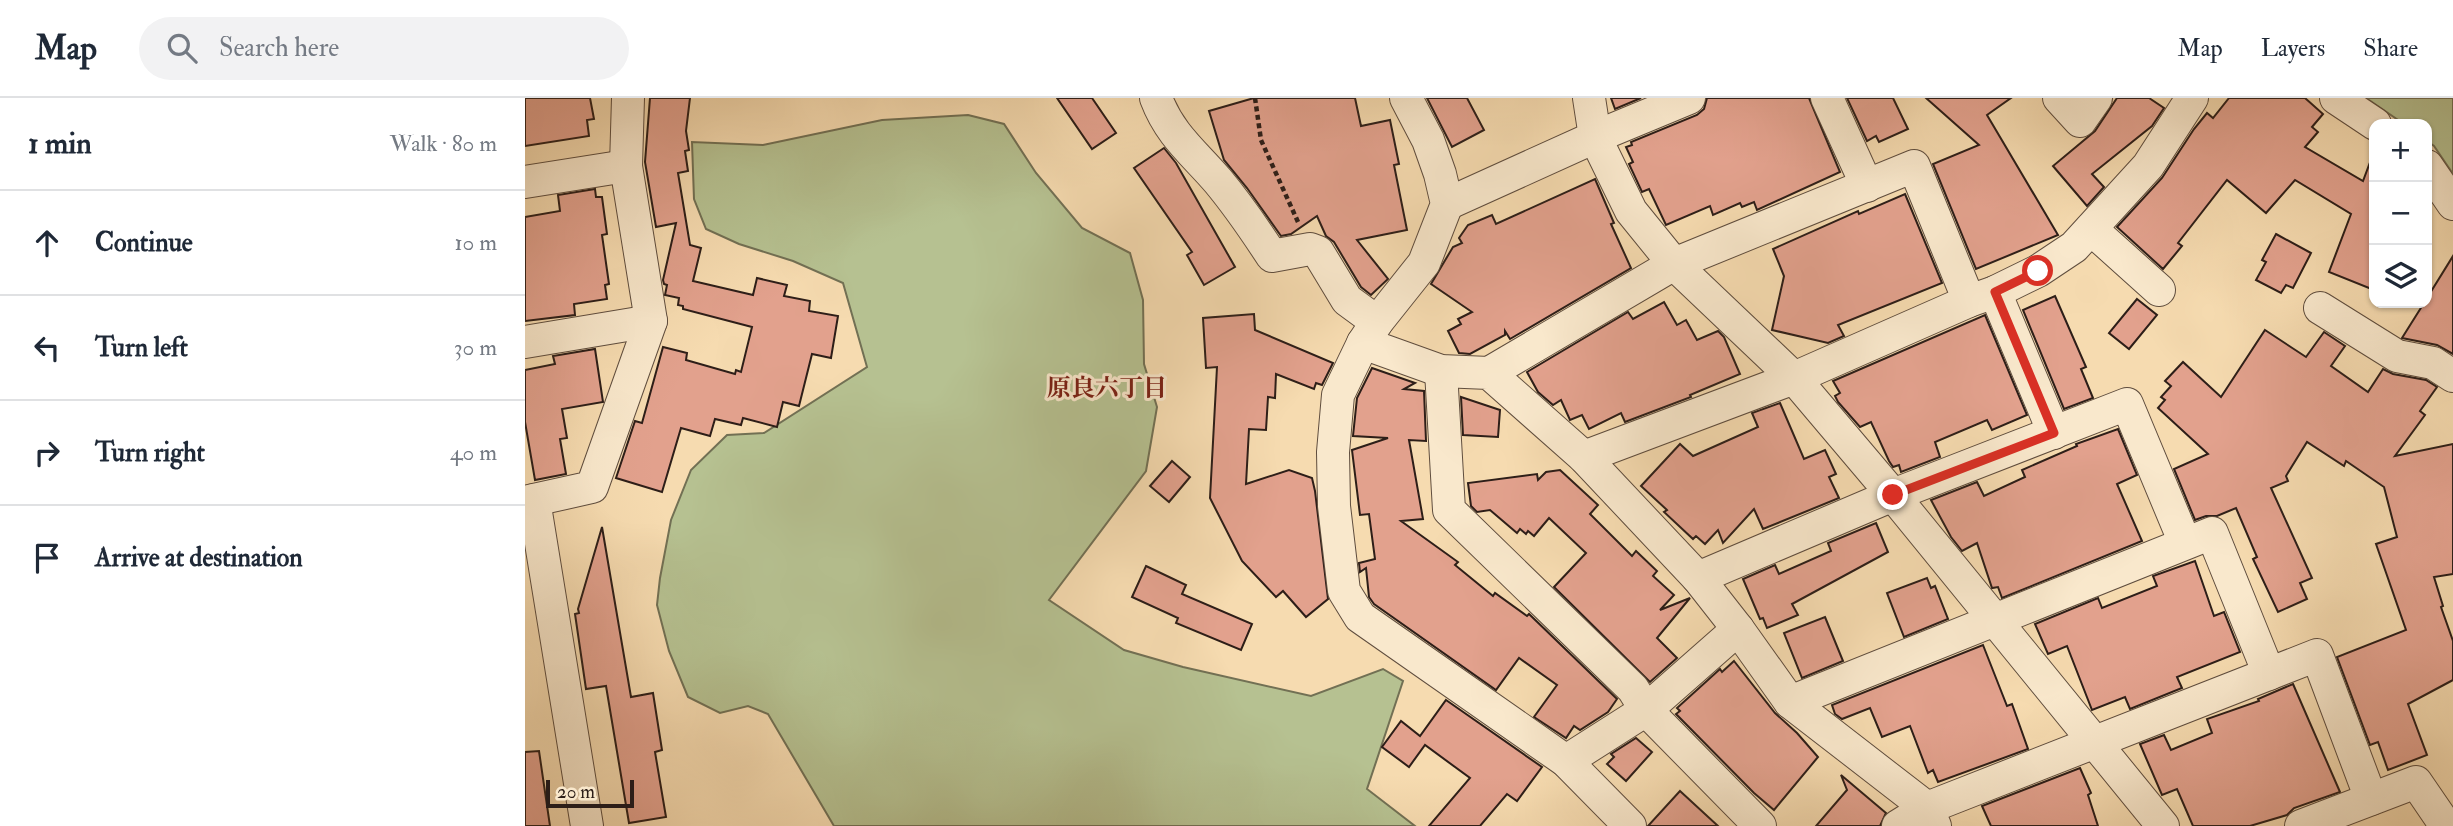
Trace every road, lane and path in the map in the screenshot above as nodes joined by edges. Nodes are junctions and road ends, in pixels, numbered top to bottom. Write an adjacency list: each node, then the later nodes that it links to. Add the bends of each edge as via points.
1 (628, 98): 14 (street)
2 (1156, 98): 21 (street, via 1181,143 1241,209 1272,256)
3 (1255, 98): 21 (path, via 1261,140)
4 (1406, 98): 18 (street, via 1428,139)
5 (1589, 98): 13 (street)
6 (1689, 98): 13 (street)
7 (1828, 98): 17 (street)
8 (2059, 98): 9 (street, via 2080,121)
9 (2095, 98)
10 (2192, 98): 20 (street, via 2148,166)
11 (2336, 98): 12 (street)
12 (2369, 120)
13 (1595, 137): 18 (street); 22 (street, via 1631,211)
14 (626, 166): 16 (street); 26 (street)
15 (2432, 173): 19 (street)
16 (525, 182)
17 (1867, 186): 22 (street); 24 (street, via 1914,166)
18 (1447, 204): 27 (street, via 1424,263)
19 (2453, 204)
20 (2091, 229): 23 (street); 24 (street, via 2074,247 2038,271)
21 (1310, 249): 27 (street, via 1318,252)
22 (1674, 264): 30 (street); 32 (street)
23 (2159, 290)
24 (1982, 297): 32 (street); 33 (street)
25 (2320, 308): 31 (street, via 2397,356 2433,363)
26 (651, 321): 28 (street); 36 (street, via 592,487)
27 (1370, 333): 29 (street); 45 (street, via 1338,395 1333,506 1344,591 1360,617)
28 (525, 342)
29 (1441, 371): 30 (street); 43 (street, via 1449,510 1633,689)
30 (1489, 373): 34 (street)
31 (2453, 376)
32 (1794, 378): 34 (street); 35 (street)
33 (2054, 433): 35 (street); 37 (street, via 2127,404)
34 (1584, 457): 38 (street)
35 (1893, 495): 38 (street); 39 (street)
36 (529, 501): 48 (street)
37 (2185, 543): 39 (street); 41 (street, via 2212,533)
38 (1698, 578): 40 (street)
39 (1995, 621): 42 (street); 44 (street)
40 (1738, 629): 42 (street); 43 (street)
41 (2269, 674): 44 (street); 46 (street, via 2317,655)
42 (1790, 702): 47 (street)
43 (1646, 710): 45 (street); 50 (street)
44 (2094, 743): 47 (street); 52 (street)
45 (1566, 761): 49 (street)
46 (2371, 799): 53 (street); 54 (street, via 2416,782)
47 (1931, 817): 51 (street, via 1903,821)
48 (586, 826)
49 (1630, 826)
50 (1759, 826)
51 (1898, 826)
52 (2163, 826)
53 (2301, 826)
54 (2446, 826)

